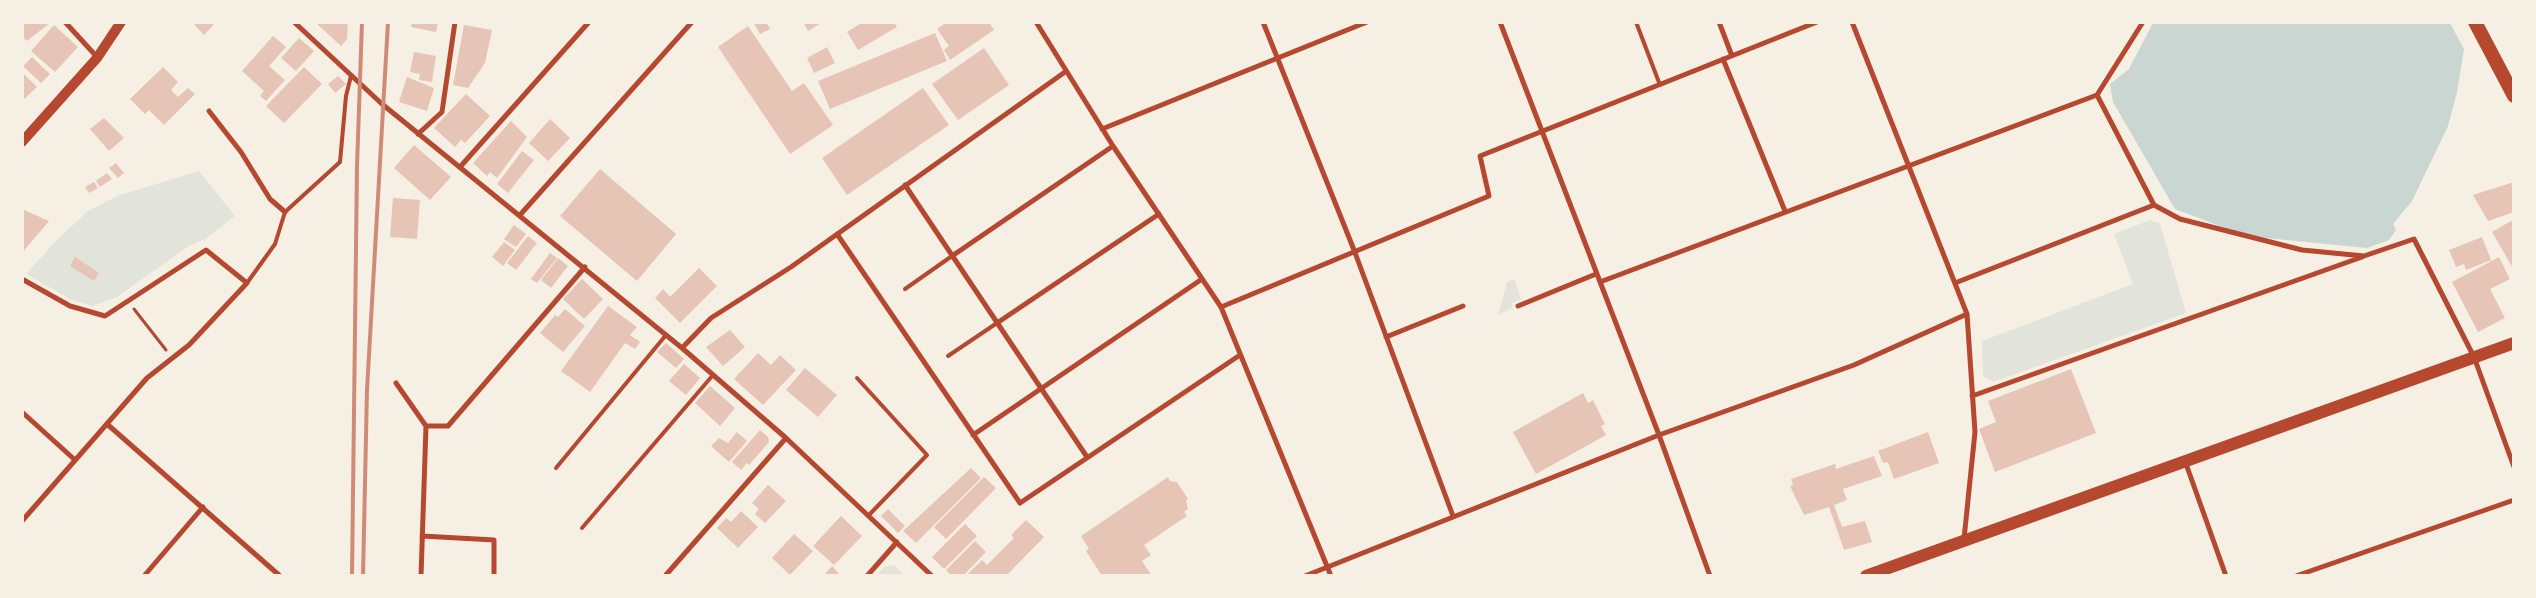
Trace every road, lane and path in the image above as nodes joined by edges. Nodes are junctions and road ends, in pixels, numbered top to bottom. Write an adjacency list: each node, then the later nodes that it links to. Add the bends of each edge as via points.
1 (65, 22): 18 (street)
2 (121, 22): 18 (main road)
3 (294, 22): 22 (street)
4 (455, 22): 29 (street, via 442,112)
5 (589, 22): 33 (street)
6 (692, 22): 39 (street)
7 (1036, 22): 21 (street)
8 (1263, 22): 19 (street)
9 (1367, 22): 19 (street)
10 (1500, 22): 28 (street)
11 (1636, 22): 23 (lane)
12 (1719, 22): 17 (street)
13 (1817, 22): 17 (street)
14 (1852, 22): 32 (street)
15 (2144, 22): 24 (street)
16 (2475, 22): 25 (highway)
17 (1732, 56): 20 (street)
18 (98, 58): 30 (main road)
19 (1278, 59): 27 (street); 41 (street)
20 (1724, 59): 23 (street); 36 (street)
21 (1065, 72): 27 (street); 34 (street)
22 (351, 76): 29 (street); 37 (lane, via 340,162)
23 (1660, 85): 28 (street)
24 (2096, 94): 32 (street); 35 (street)
25 (2514, 96)
26 (208, 111): 37 (street, via 241,152 270,199)
27 (1102, 128): 31 (street)
28 (1541, 132): 41 (street, via 1480,156 1489,196); 45 (street)
29 (418, 134): 33 (street)
30 (22, 142)
31 (1113, 146): 38 (street); 42 (street)
32 (1908, 164): 36 (street); 50 (street)
33 (460, 167): 39 (street)
34 (905, 185): 40 (street); 42 (street)
35 (2154, 205): 43 (street, via 2180,219 2302,250); 50 (street)
36 (1785, 211): 48 (street)
37 (285, 212): 49 (lane, via 275,244)
38 (1159, 214): 47 (street); 57 (street)
39 (520, 215): 44 (street)
40 (837, 234): 61 (street, via 711,318); 74 (street)
41 (1354, 250): 55 (street); 59 (street)
42 (952, 256): 51 (lane); 57 (street)
43 (2364, 256): 64 (street, via 2414,239); 70 (street)
44 (585, 267): 58 (street); 73 (street, via 448,426)
45 (1596, 274): 48 (street); 54 (street)
46 (22, 278): 52 (street, via 70,306 105,316)
47 (1202, 279): 55 (street); 69 (street)
48 (1600, 282): 75 (street)
49 (247, 283): 52 (street, via 206,250); 65 (street)
50 (1955, 283): 56 (street)
51 (905, 289)
52 (128, 301): 65 (path)
53 (1463, 306): 59 (street)
54 (1518, 306)
55 (1221, 307): 62 (street)
56 (1967, 314): 70 (street); 75 (street, via 1854,365)
57 (997, 323): 63 (lane); 69 (street)
58 (666, 335): 61 (street); 81 (lane)
59 (1386, 337): 85 (street)
60 (2514, 343): 64 (main road)
61 (682, 348): 66 (street)
62 (1240, 355): 77 (street); 91 (street)
63 (948, 356)
64 (2474, 357): 79 (main road); 80 (street)
65 (173, 358): 72 (street, via 147,378)
66 (713, 375): 76 (street); 87 (lane)
67 (857, 378): 84 (lane, via 927,455)
68 (396, 383): 73 (street)
69 (1042, 389): 74 (street); 77 (street)
70 (1972, 396): 89 (street, via 1975,432)
71 (22, 412): 78 (street)
72 (107, 424): 78 (street); 83 (street)
73 (426, 426): 88 (street)
74 (973, 435): 77 (street, via 1020,503)
75 (1659, 435): 85 (street); 102 (street)
76 (786, 438): 84 (street); 97 (street)
77 (1087, 457)
78 (75, 460): 86 (street)
79 (2185, 461): 89 (main road); 103 (street)
80 (2514, 467)
81 (556, 468)
82 (2514, 500): 104 (street)
83 (203, 507): 93 (street); 94 (street)
84 (868, 516): 90 (street)
85 (1453, 516): 91 (street)
86 (22, 521)
87 (582, 528)
88 (422, 536): 95 (street); 96 (street, via 494,540)
89 (1964, 540): 92 (main road)
90 (896, 542): 98 (street); 99 (street)
91 (1328, 566): 100 (street); 101 (street)
92 (1870, 575)
93 (144, 576)
94 (280, 576)
95 (421, 576)
96 (494, 576)
97 (665, 576)
98 (867, 576)
99 (932, 576)
100 (1305, 576)
101 (1332, 576)
102 (1710, 576)
103 (2226, 576)
104 (2296, 576)

